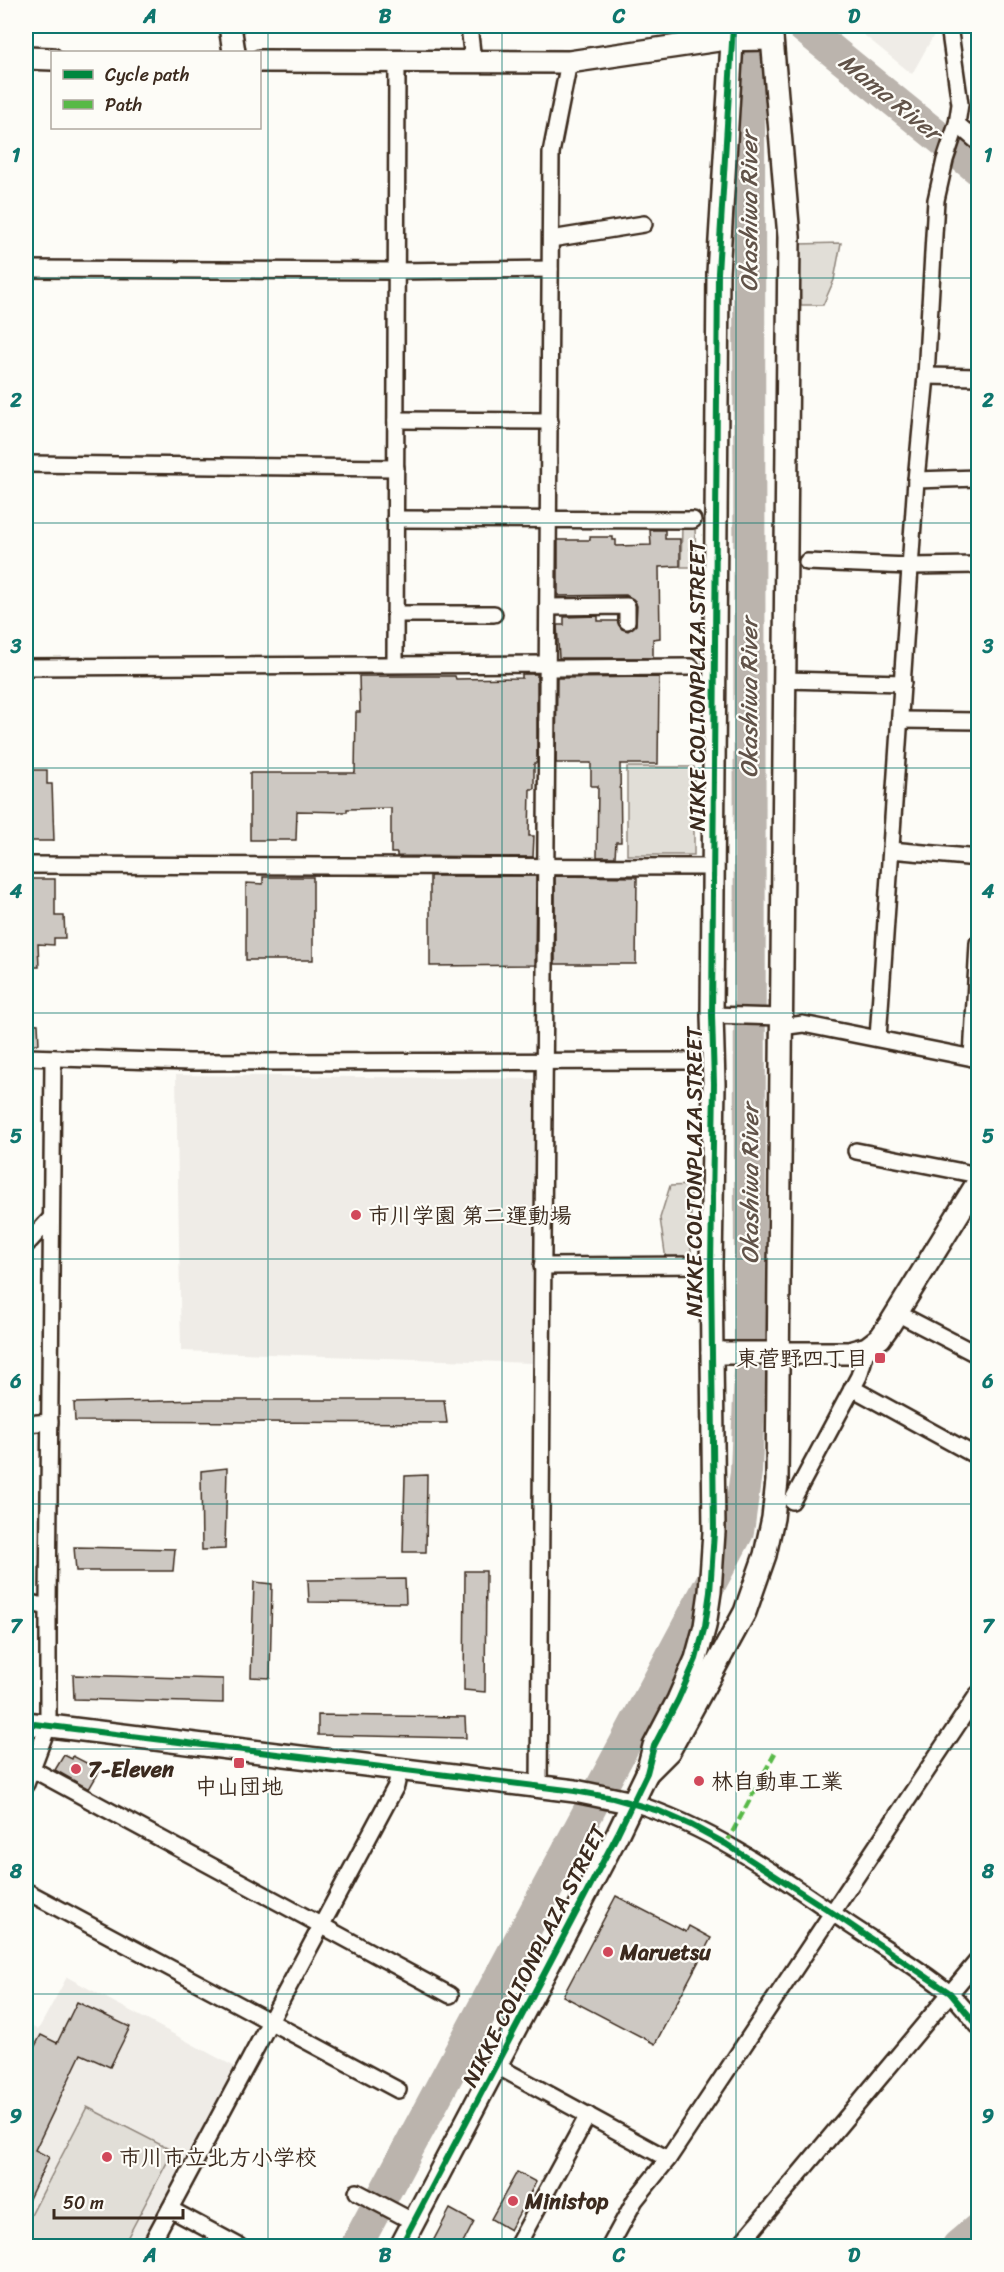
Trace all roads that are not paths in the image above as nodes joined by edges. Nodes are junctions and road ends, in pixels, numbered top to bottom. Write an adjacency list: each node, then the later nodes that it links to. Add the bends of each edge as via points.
1 (230, 26): 6 (street)
2 (469, 26): 9 (street)
3 (949, 26): 13 (street, via 960,104)
4 (733, 32): 5 (street); 11 (street, via 719,39); 49 (street, NIKKE COLTONPLAZA STREET, via 718,273)
5 (771, 32): 42 (street, NIKKE COLTONPLAZA STREET, via 789,237)
6 (234, 51)
7 (26, 58): 8 (street)
8 (51, 59)
9 (473, 60): 11 (street); 12 (street)
10 (261, 61): 12 (street)
11 (569, 62): 16 (street, via 551,153)
12 (397, 63): 19 (street)
13 (957, 124): 14 (street); 20 (street, via 936,200)
14 (978, 142)
15 (644, 224): 16 (street)
16 (550, 239): 18 (street)
17 (26, 269): 19 (street)
18 (550, 269): 19 (street); 23 (street)
19 (396, 271): 22 (street)
20 (926, 376): 21 (street); 27 (street)
21 (978, 377)
22 (396, 420): 23 (street); 25 (street)
23 (550, 421): 29 (street)
24 (26, 464): 25 (street)
25 (396, 468): 28 (street)
26 (978, 478): 27 (street)
27 (916, 480): 33 (street)
28 (395, 519): 29 (street); 35 (street)
29 (550, 519): 30 (street); 34 (street)
30 (693, 520)
31 (807, 562): 33 (street)
32 (978, 565): 33 (street)
33 (910, 566): 43 (street)
34 (548, 607): 37 (street, via 627,606); 39 (street)
35 (396, 614): 36 (street); 38 (street)
36 (494, 614)
37 (627, 621)
38 (395, 664): 39 (street); 40 (street)
39 (547, 664): 41 (street, via 552,668); 50 (street)
40 (26, 667)
41 (691, 667)
42 (785, 680): 43 (street); 53 (street, NIKKE COLTONPLAZA STREET)
43 (903, 683): 44 (street)
44 (900, 720): 45 (street); 46 (street)
45 (978, 721)
46 (891, 850): 47 (street); 54 (street)
47 (978, 858)
48 (26, 865): 50 (street)
49 (714, 867): 50 (street); 52 (street, NIKKE COLTONPLAZA STREET)
50 (544, 868): 58 (street)
51 (978, 943): 57 (street)
52 (712, 1015): 53 (street); 64 (street, NIKKE COLTONPLAZA STREET)
53 (781, 1022): 54 (street); 69 (street, NIKKE COLTONPLAZA STREET)
54 (878, 1038): 57 (street)
55 (26, 1057): 56 (street)
56 (53, 1058): 58 (street, via 190,1062); 62 (street)
57 (975, 1058)
58 (543, 1061): 59 (street); 65 (street)
59 (692, 1061)
60 (855, 1151): 61 (street)
61 (978, 1183): 66 (street)
62 (51, 1218): 63 (street); 72 (street)
63 (26, 1245)
64 (711, 1265): 65 (street); 68 (street, NIKKE COLTONPLAZA STREET)
65 (542, 1266): 85 (street)
66 (897, 1313): 67 (street, via 880,1338); 70 (street)
67 (867, 1348): 69 (street, via 830,1354); 71 (street, via 860,1376)
68 (718, 1353): 69 (street); 83 (street, NIKKE COLTONPLAZA STREET, via 714,1560 705,1626 696,1659 654,1746)
69 (771, 1353): 83 (street, NIKKE COLTONPLAZA STREET, via 777,1481 765,1554 730,1641 669,1751)
70 (978, 1355)
71 (852, 1388): 74 (street); 75 (street)
72 (50, 1422): 73 (street); 77 (street)
73 (26, 1424)
74 (978, 1457)
75 (792, 1501)
76 (26, 1602): 77 (street)
77 (48, 1606): 80 (street)
78 (978, 1694): 88 (street)
79 (26, 1723): 80 (street)
80 (48, 1726): 81 (street); 82 (street)
81 (400, 1768): 85 (street); 89 (street, via 396,1786)
82 (32, 1769): 84 (street); 89 (street)
83 (647, 1773): 86 (street, NIKKE COLTONPLAZA STREET)
84 (26, 1784)
85 (538, 1787): 86 (street)
86 (623, 1800): 88 (street, via 659,1811 708,1834); 95 (street, NIKKE COLTONPLAZA STREET)
87 (26, 1891): 93 (street)
88 (833, 1913): 91 (street); 98 (street)
89 (320, 1927): 92 (street); 93 (street)
90 (978, 1960): 91 (street)
91 (950, 1993): 94 (street); 107 (street)
92 (450, 1995)
93 (270, 2021): 96 (street); 100 (street)
94 (978, 2026)
95 (497, 2066): 97 (street); 101 (street, NIKKE COLTONPLAZA STREET)
96 (398, 2090)
97 (588, 2115): 98 (street); 105 (street)
98 (668, 2159): 106 (street, via 635,2200)
99 (357, 2192): 101 (street)
100 (170, 2209): 102 (street); 103 (street)
101 (414, 2222): 104 (street, NIKKE COLTONPLAZA STREET)
102 (150, 2247)
103 (239, 2247)
104 (401, 2247)
105 (517, 2247)
106 (610, 2247)
107 (739, 2247)

